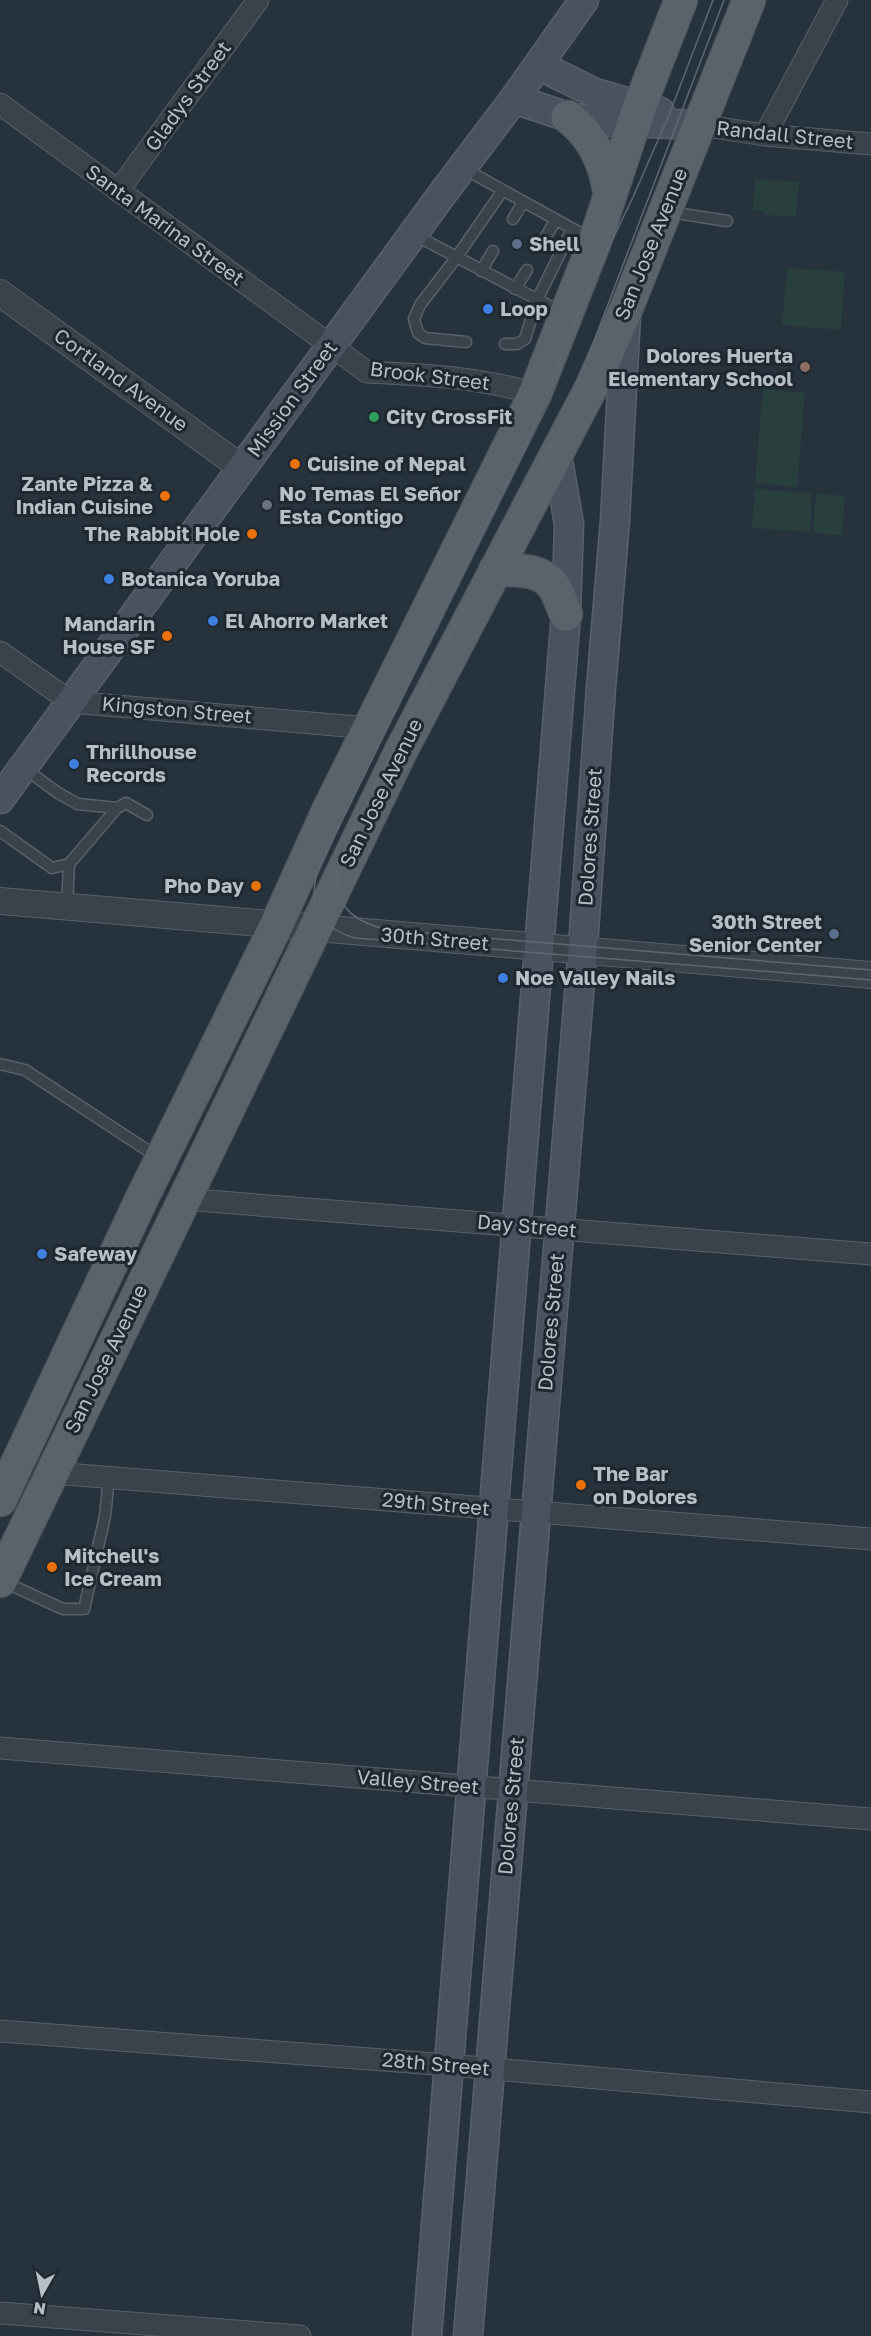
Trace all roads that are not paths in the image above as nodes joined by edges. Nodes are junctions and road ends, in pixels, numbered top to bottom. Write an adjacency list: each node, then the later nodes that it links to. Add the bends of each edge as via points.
1 (258, 0): 16 (street, Gladys Street)
2 (584, 0): 6 (main road, Mission Street)
3 (681, 0): 9 (main road, San Jose Avenue)
4 (749, 0): 11 (main road, San Jose Avenue)
5 (837, 0): 12 (street)
6 (538, 65): 7 (main road, Mission Street); 9 (main road, Randall Street)
7 (514, 99): 10 (main road, Randall Street); 14 (main road, Mission Street)
8 (0, 104): 16 (street, Santa Marina Street)
9 (637, 114): 10 (main road, Randall Street, via 594,121); 11 (main road, Randall Street); 17 (main road, San Jose Avenue)
10 (568, 117): 17 (main road, via 596,146)
11 (699, 125): 12 (street, Randall Street); 19 (main road, San Jose Avenue)
12 (765, 135): 13 (street, Randall Street)
13 (871, 144)
14 (462, 168): 15 (lane); 23 (main road, Mission Street)
15 (503, 190): 18 (lane); 27 (lane)
16 (118, 191): 37 (street, Santa Marina Street)
17 (610, 195): 24 (main road, San Jose Avenue)
18 (524, 202): 20 (lane); 21 (lane)
19 (664, 211): 22 (lane); 33 (main road, San Jose Avenue)
20 (513, 219)
21 (556, 220): 24 (lane); 25 (lane)
22 (727, 221)
23 (413, 234): 27 (lane); 37 (main road, Mission Street)
24 (583, 235): 32 (lane); 34 (main road, San Jose Avenue)
25 (545, 238)
26 (494, 251): 29 (lane)
27 (456, 258): 29 (lane); 35 (lane, via 414,319 417,333 425,338)
28 (526, 270): 30 (lane)
29 (482, 271): 30 (lane)
30 (515, 289): 32 (lane)
31 (0, 293): 41 (street, Cortland Avenue)
32 (537, 300): 34 (lane); 36 (lane, via 525,339)
33 (627, 307): 40 (main road, San Jose Avenue); 46 (main road, Dolores Street)
34 (566, 315): 38 (main road, San Jose Avenue)
35 (466, 342)
36 (505, 344)
37 (330, 347): 39 (street, Brook Street, via 367,372 426,375 510,386); 41 (main road, Mission Street)
38 (553, 348): 39 (main road, San Jose Avenue); 40 (main road, via 551,388)
39 (535, 394): 48 (main road, San Jose Avenue)
40 (557, 454): 42 (main road, San Jose Avenue); 43 (main road, Dolores Street, via 569,524)
41 (242, 468): 47 (main road, Mission Street)
42 (495, 570): 43 (main road, via 536,573 553,586); 58 (main road, San Jose Avenue)
43 (566, 614): 45 (main road, Dolores Street)
44 (0, 652): 47 (street)
45 (559, 684): 46 (main road); 59 (main road, Dolores Street)
46 (601, 688): 60 (main road, Dolores Street)
47 (71, 702): 48 (street, Kingston Street); 49 (main road, Mission Street)
48 (369, 728): 57 (main road, San Jose Avenue)
49 (23, 767): 50 (main road, Mission Street); 51 (lane, via 78,804)
50 (0, 799)
51 (117, 808): 52 (lane, via 126,802); 54 (lane)
52 (147, 815)
53 (0, 831): 54 (lane, via 52,868)
54 (69, 864): 56 (lane)
55 (0, 901): 56 (street, 30th Street)
56 (67, 907): 57 (street, 30th Street)
57 (276, 926): 58 (street, 30th Street); 63 (main road, San Jose Avenue)
58 (314, 930): 59 (street, 30th Street); 64 (main road, San Jose Avenue)
59 (538, 948): 60 (street, 30th Street); 65 (main road, Dolores Street)
60 (582, 951): 61 (street, 30th Street); 66 (main road, Dolores Street)
61 (871, 975)
62 (0, 1064): 63 (lane, via 25,1071)
63 (162, 1160): 68 (main road, San Jose Avenue)
64 (183, 1199): 65 (street, Day Street); 69 (main road, San Jose Avenue)
65 (516, 1225): 66 (street, Day Street); 72 (main road, Dolores Street)
66 (558, 1228): 67 (street, Day Street); 73 (main road, Dolores Street)
67 (871, 1254)
68 (7, 1470): 69 (street, 29th Street); 71 (main road, San Jose Avenue)
69 (51, 1473): 70 (street, 29th Street); 75 (main road, San Jose Avenue)
70 (109, 1478): 72 (street, 29th Street); 75 (lane, via 105,1516 84,1609 63,1609)
71 (0, 1500)
72 (494, 1509): 73 (street, 29th Street); 77 (main road, Dolores Street)
73 (535, 1512): 74 (street, 29th Street); 78 (main road, Dolores Street)
74 (871, 1539)
75 (0, 1580)
76 (0, 1748): 77 (street, Valley Street)
77 (471, 1786): 78 (street, Valley Street); 81 (main road, Dolores Street)
78 (513, 1790): 79 (street, Valley Street); 82 (main road, Dolores Street)
79 (871, 1819)
80 (0, 2031): 81 (street, 28th Street)
81 (449, 2065): 82 (street, 28th Street); 86 (main road, Dolores Street)
82 (490, 2069): 83 (street, 28th Street); 87 (main road, Dolores Street)
83 (871, 2102)
84 (0, 2313): 85 (street)
85 (300, 2336)
86 (427, 2336)
87 (468, 2336)

